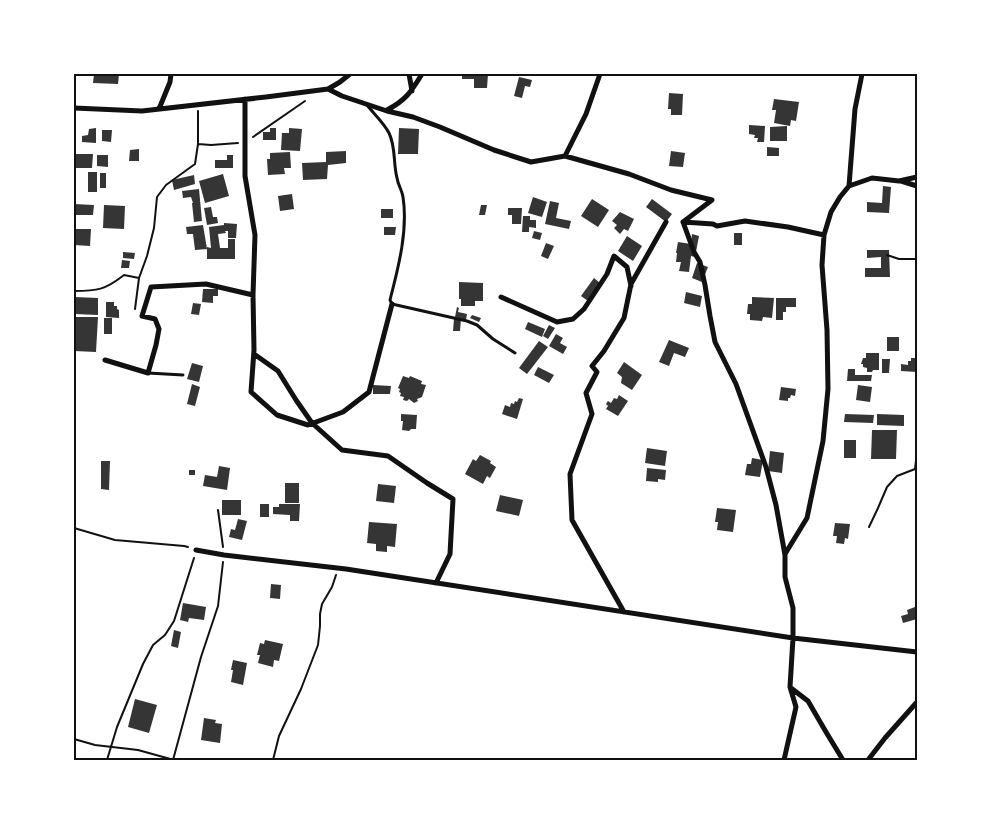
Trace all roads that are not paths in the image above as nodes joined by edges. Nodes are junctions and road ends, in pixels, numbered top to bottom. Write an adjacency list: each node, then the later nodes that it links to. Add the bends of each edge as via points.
1 (171, 74): 12 (street)
2 (350, 74): 7 (street)
3 (409, 74): 8 (street)
4 (422, 74): 8 (street)
5 (600, 74): 14 (street, via 586,114)
6 (862, 74): 17 (street)
7 (328, 89): 9 (street); 10 (street)
8 (412, 91): 13 (street)
9 (245, 99): 12 (street); 23 (street, via 244,176 255,235)
10 (365, 103): 13 (street); 25 (lane, via 389,134 403,194 404,221 390,300)
11 (74, 108): 12 (street)
12 (159, 109)
13 (387, 110): 14 (street, via 531,162)
14 (565, 156): 20 (street, via 712,200)
15 (917, 177): 16 (street)
16 (899, 181): 17 (street, via 872,178); 18 (street)
17 (849, 186): 21 (street, via 831,212)
18 (917, 186)
19 (666, 222): 22 (street)
20 (683, 222): 21 (street, via 717,226 745,221); 33 (street, via 700,262 715,342 736,384 766,467)
21 (824, 235): 33 (street, via 822,265 828,389 823,441 807,518)
22 (631, 286): 24 (street, via 627,267 614,256 607,274 584,309 573,319 557,322); 35 (street, via 624,318 592,366 597,372 586,393 592,414 570,474 572,520)
23 (253, 295): 27 (street); 29 (street, via 206,284 151,286 142,316 155,318 159,329)
24 (501, 297)
25 (392, 304): 26 (lane, via 477,324); 31 (street, via 369,392 343,412)
26 (515, 353)
27 (254, 354): 31 (street, via 278,371); 31 (street, via 251,392 277,416 308,425)
28 (105, 360): 29 (street)
29 (148, 373): 30 (lane)
30 (182, 375)
31 (312, 423): 34 (street, via 342,450 388,456 454,499 450,554)
32 (196, 550): 34 (street)
33 (785, 555): 36 (street, via 785,577 793,608)
34 (436, 583): 35 (street)
35 (624, 612): 36 (street)
36 (793, 638): 37 (street); 38 (street)
37 (917, 652)
38 (790, 688): 40 (street, via 796,707); 41 (street, via 808,701)
39 (917, 702): 42 (street)
40 (784, 760)
41 (844, 760)
42 (868, 760)

